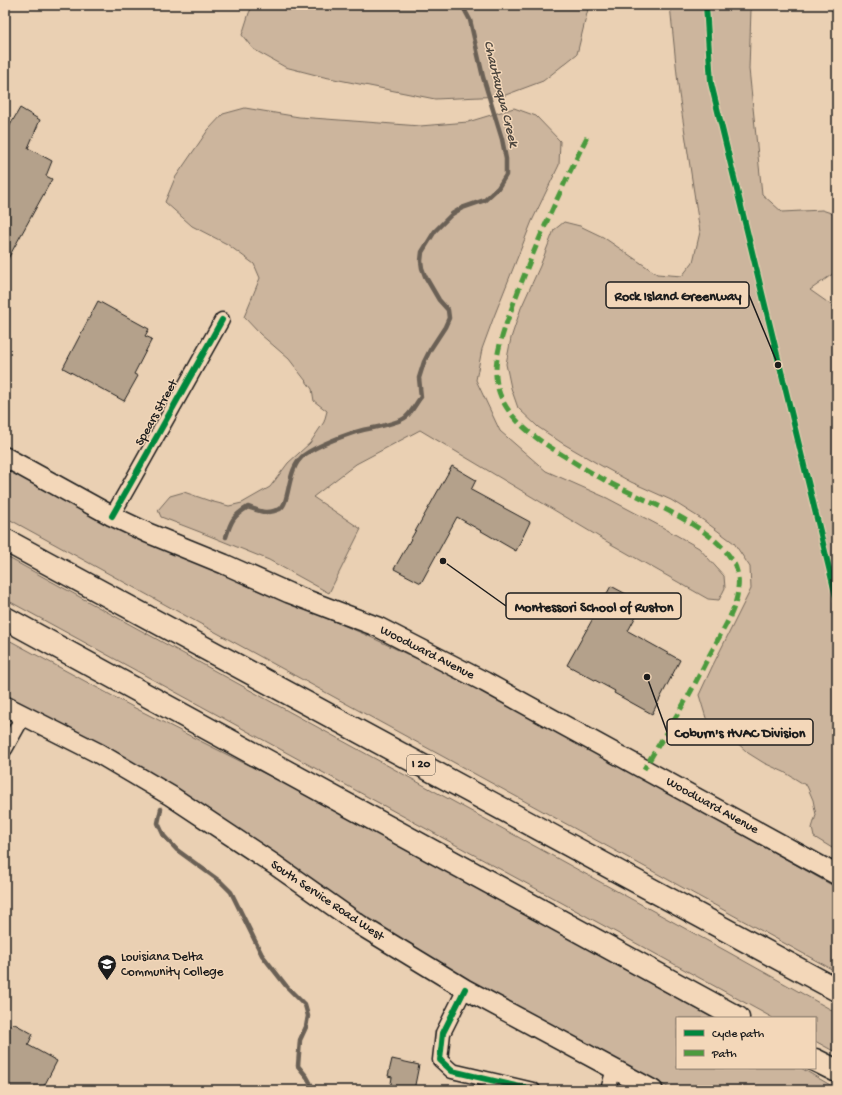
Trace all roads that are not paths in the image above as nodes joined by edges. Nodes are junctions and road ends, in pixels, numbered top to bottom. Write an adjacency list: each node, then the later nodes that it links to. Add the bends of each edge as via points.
1 (222, 320): 3 (street, Spears Street)
2 (5, 457): 3 (main road, Woodward Avenue)
3 (112, 516): 9 (main road, Woodward Avenue, via 289,594 378,627 485,682)
4 (5, 540): 11 (highway, I 20)
5 (5, 618): 12 (highway)
6 (5, 706): 7 (main road, South Service Road West)
7 (24, 715): 8 (street); 10 (main road, South Service Road West, via 98,753 171,796 360,925)
8 (5, 749)
9 (837, 875)
10 (465, 989): 14 (main road, South Service Road West); 16 (street, via 444,1034 440,1060 452,1071)
11 (837, 990)
12 (736, 1017)
13 (816, 1060): 15 (highway)
14 (614, 1069): 17 (street); 18 (main road, South Service Road West)
15 (837, 1071)
16 (533, 1090)
17 (608, 1090)
18 (653, 1090)

